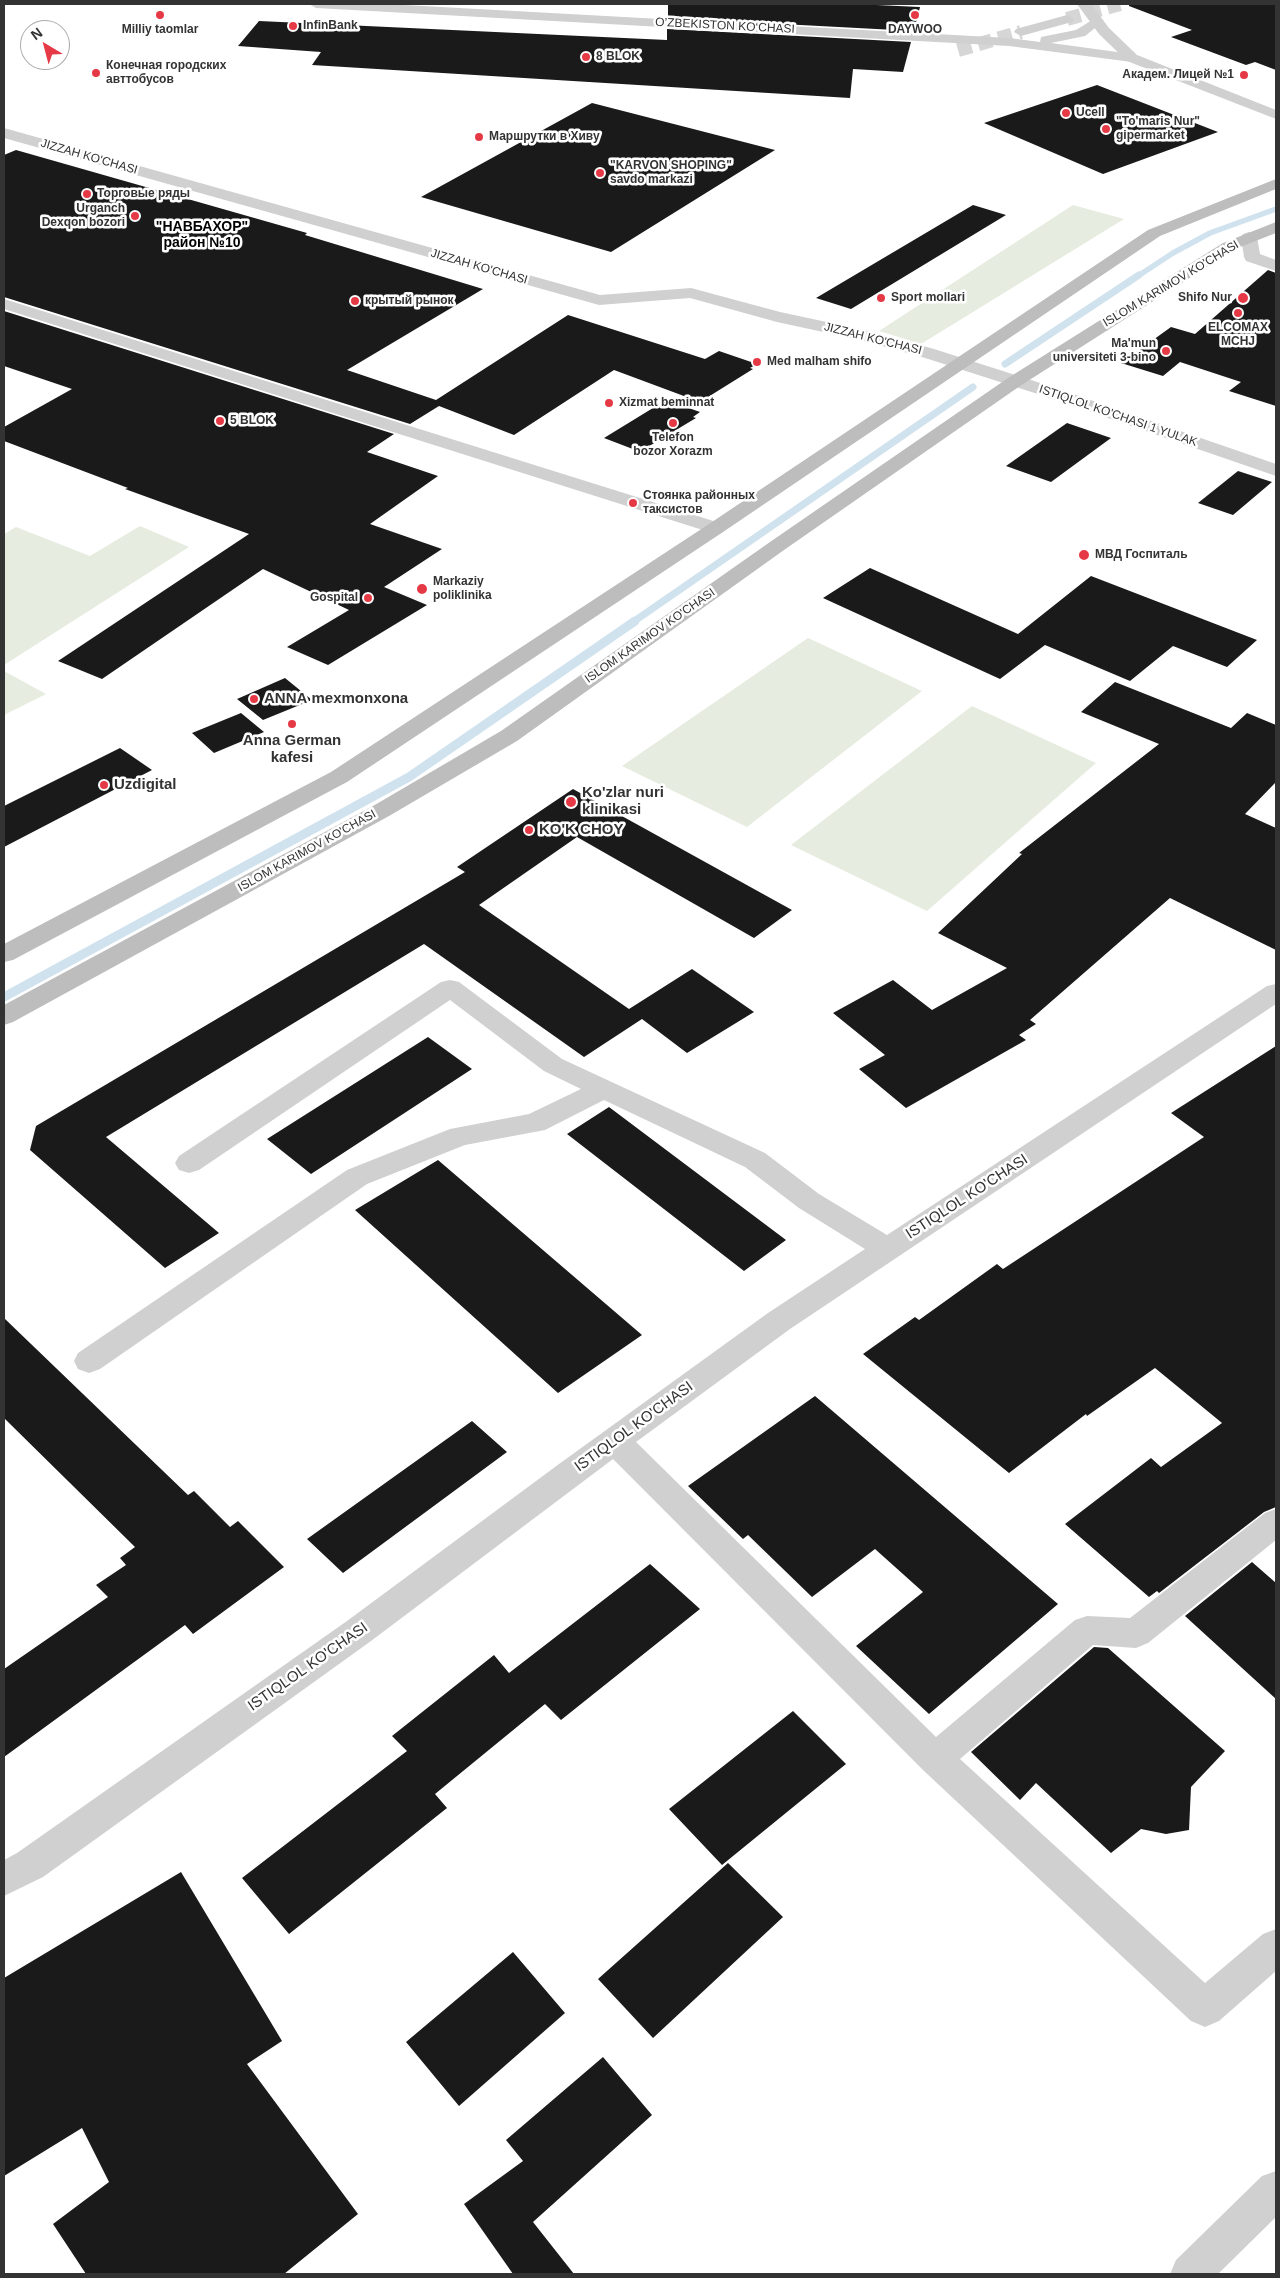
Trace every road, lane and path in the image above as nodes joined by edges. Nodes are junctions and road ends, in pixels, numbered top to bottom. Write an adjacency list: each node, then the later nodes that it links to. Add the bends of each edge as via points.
1 (316, 4): 4 (street, O’ZBEKISTON KO‘CHASI)
2 (571, 4): 4 (street)
3 (1084, 4): 6 (street)
4 (564, 17): 8 (street, O’ZBEKISTON KO‘CHASI)
5 (1067, 20): 7 (street)
6 (1098, 22): 8 (street, via 1080,33 1054,40); 9 (street)
7 (1021, 32)
8 (1009, 42): 9 (street, O’ZBEKISTON KO‘CHASI)
9 (1132, 58): 10 (street)
10 (1276, 115)
11 (4, 133): 17 (street, JIZZAH KO'CHASI, via 599,300 691,293 777,317 863,335)
12 (1276, 184): 17 (main road, via 1154,233)
13 (1276, 227): 14 (main road, ISLOM KARIMOV KO'CHASI)
14 (1249, 238): 15 (street, via 1252,257); 18 (main road, ISLOM KARIMOV KO'CHASI, via 1229,246)
15 (1276, 266)
16 (4, 304): 20 (street)
17 (959, 363): 18 (street, ISTIQLOL KO'CHASI 1 YULAK); 20 (main road)
18 (1014, 382): 19 (street, ISTIQLOL KO'CHASI 1 YULAK); 23 (main road, ISLOM KARIMOV KO'CHASI, via 509,736 372,816)
19 (1276, 470)
20 (716, 528): 21 (main road, via 339,777)
21 (4, 954)
22 (1276, 992): 26 (street, ISTIQLOL KO'CHASI)
23 (4, 1016)
24 (604, 1089): 25 (street, via 554,1065 450,988); 26 (street, via 755,1160 809,1201); 27 (street, via 535,1123 460,1136 357,1178)
25 (189, 1164)
26 (887, 1250): 28 (street, ISTIQLOL KO'CHASI, via 778,1321)
27 (89, 1361)
28 (616, 1441): 30 (street); 31 (street, ISTIQLOL KO'CHASI, via 351,1637 30,1865)
29 (1276, 1522): 30 (street, via 1136,1633 1088,1630)
30 (935, 1759): 32 (street, via 1205,2008)
31 (4, 1879)
32 (1276, 1947)
33 (1276, 2190): 34 (street)
34 (1190, 2274)

